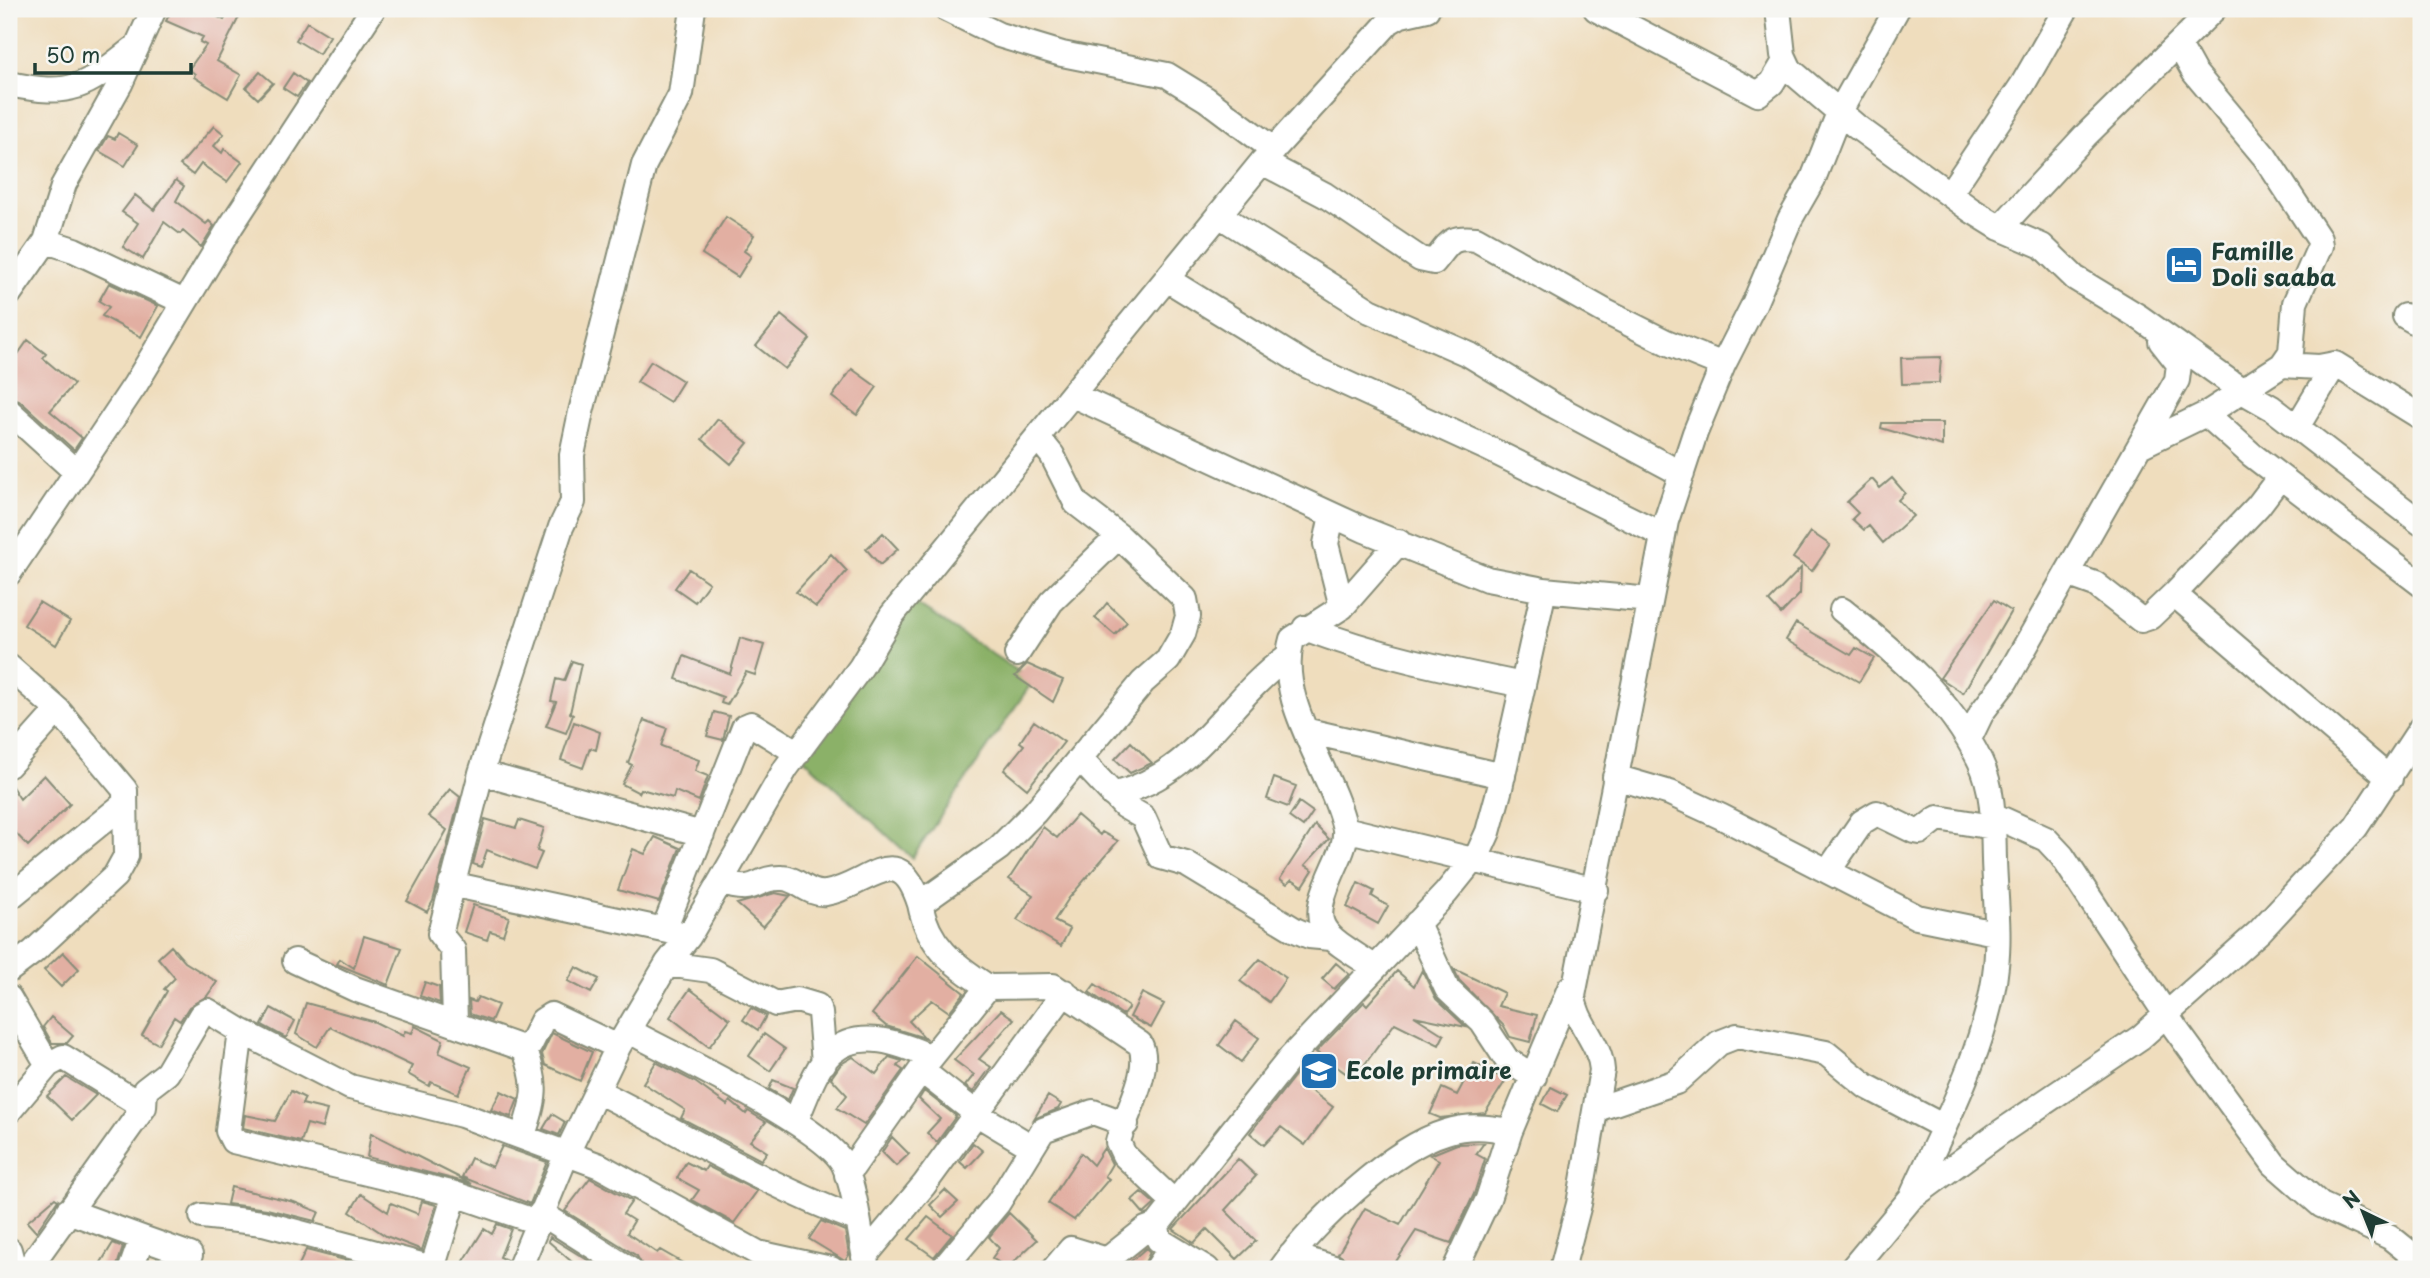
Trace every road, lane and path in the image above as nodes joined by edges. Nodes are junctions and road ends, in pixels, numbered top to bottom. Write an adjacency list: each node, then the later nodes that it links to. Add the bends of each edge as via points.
1 (154, 9): 11 (street)
2 (373, 9): 23 (street)
3 (693, 9): 64 (street, via 681,94 646,158 582,412 572,455 573,502)
4 (946, 9): 16 (street, via 999,35 1167,75 1206,99)
5 (1427, 9): 16 (street, via 1389,22)
6 (1596, 9): 13 (street, via 1758,94 1772,83)
7 (1778, 9): 13 (street)
8 (1897, 9): 15 (street)
9 (2067, 9): 17 (street)
10 (2214, 9): 12 (street)
11 (139, 44): 14 (street, via 98,76 69,90 40,91); 20 (street, via 64,184)
12 (2179, 45): 19 (street, via 2085,136); 27 (street, via 2194,72 2265,157 2319,239 2319,253 2295,303 2291,352)
13 (1785, 61): 15 (street)
14 (9, 84)
15 (1839, 113): 17 (street); 26 (street, via 1813,179)
16 (1268, 156): 18 (street); 26 (street, via 1420,259 1434,262 1459,237 1476,239 1618,318)
17 (1950, 193): 19 (street)
18 (1219, 215): 21 (street); 37 (street, via 1370,311 1470,355)
19 (2000, 228): 24 (street, via 2042,246 2075,278)
20 (46, 242): 22 (street); 23 (street, via 74,250)
21 (1168, 280): 29 (street); 41 (street, via 1306,365)
22 (9, 294)
23 (184, 302): 36 (street)
24 (2139, 317): 28 (street); 35 (street, via 2175,357 2179,370 2178,380)
25 (2335, 364): 27 (street); 32 (street); 33 (street)
26 (1723, 365): 37 (street)
27 (2282, 365): 28 (street)
28 (2244, 392): 31 (street); 33 (street)
29 (1073, 395): 34 (street); 39 (street)
30 (9, 411): 36 (street)
31 (2206, 414): 35 (street); 38 (street)
32 (2421, 417)
33 (2297, 427): 40 (street)
34 (1039, 439): 42 (street, via 1076,503); 61 (street, via 892,615 861,667)
35 (2140, 446): 45 (street)
36 (76, 472): 44 (street)
37 (1682, 474): 41 (street)
38 (2280, 477): 46 (street); 48 (street)
39 (1332, 515): 43 (street); 50 (street, via 1326,544)
40 (2421, 523)
41 (1663, 535): 49 (street)
42 (1119, 536): 53 (street, via 1051,602); 62 (street, via 1185,598 1188,616 1168,660 1143,682)
43 (1399, 542): 47 (street, via 1487,579); 50 (street)
44 (9, 573)
45 (2067, 574): 48 (street, via 2095,584 2141,620); 60 (street)
46 (2421, 584)
47 (1544, 590): 49 (street); 56 (street)
48 (2174, 594): 67 (street)
49 (1650, 600): 66 (street)
50 (1342, 607): 52 (street)
51 (1842, 610): 60 (street, via 1908,663)
52 (1305, 628): 54 (street, via 1292,639); 56 (street, via 1404,660)
53 (1017, 654)
54 (1288, 656): 59 (street, via 1288,678); 68 (street, via 1172,770 1138,789)
55 (9, 667): 57 (street)
56 (1523, 685): 65 (street)
57 (58, 709): 63 (street); 69 (street, via 123,786)
58 (2421, 728): 67 (street)
59 (1308, 731): 65 (street); 71 (street)
60 (1969, 739): 70 (street, via 1990,790)
61 (798, 753): 72 (street, via 746,725); 75 (street)
62 (1080, 759): 68 (street); 79 (street, via 1008,839)
63 (9, 765)
64 (481, 773): 72 (street); 76 (street)
65 (1503, 776): 73 (street, via 1488,832)
66 (1615, 777): 74 (street, via 1670,793); 77 (street)
67 (2390, 779): 93 (street, via 2356,827 2299,892)
68 (1113, 794): 84 (street, via 1143,817 1161,857 1186,864 1295,930)
69 (124, 804): 78 (street); 89 (street, via 121,869)
70 (1993, 821): 74 (street, via 1938,818 1920,832 1877,813 1861,822); 82 (street); 93 (street, via 2054,846)
71 (1345, 829): 73 (street); 84 (street, via 1344,846 1319,905 1320,922)
72 (702, 834): 81 (street)
73 (1470, 862): 77 (street); 80 (street)
74 (1829, 870): 82 (street, via 1917,917)
75 (720, 882): 79 (street, via 749,889 778,877 803,889 827,892 886,869 898,870 908,876); 83 (street)
76 (451, 884): 81 (street); 94 (street, via 440,934 453,950)
77 (1595, 890): 88 (street)
78 (9, 898)
79 (920, 904): 90 (street, via 934,944 953,964)
80 (1417, 923): 87 (street); 101 (street, via 1447,989 1482,1022 1507,1060)
81 (664, 929): 83 (street)
82 (1996, 933): 109 (street, via 1991,997)
83 (689, 936): 86 (street)
84 (1331, 939): 87 (street)
85 (295, 961): 94 (street, via 365,993)
86 (667, 964): 96 (street); 98 (street, via 710,970 776,1004 797,1000 817,1006)
87 (1374, 967): 117 (street, via 1291,1057)
88 (1577, 967): 101 (street); 104 (street, via 1574,1009 1601,1059)
89 (9, 970)
90 (988, 987): 91 (street, via 1044,984); 99 (street)
91 (1065, 992): 106 (street); 108 (street, via 1130,1036 1144,1052)
92 (9, 998): 100 (street)
93 (2168, 1016): 116 (street); 128 (street, via 2294,1185 2321,1205 2390,1237)
94 (455, 1023): 97 (street)
95 (241, 1031): 103 (street, via 215,1014 203,1013 167,1073 145,1090); 111 (street, via 350,1087); 115 (street, via 228,1131 233,1141)
96 (624, 1039): 97 (street, via 551,1015); 102 (street); 107 (street)
97 (524, 1048): 111 (street, via 535,1077 535,1094)
98 (824, 1063): 99 (street, via 843,1046 874,1040 888,1040); 107 (street)
99 (926, 1063): 106 (street); 114 (street)
100 (48, 1065): 103 (street, via 57,1057 69,1059); 105 (street)
101 (1534, 1077): 110 (street)
102 (597, 1091): 113 (street); 121 (street, via 745,1171)
103 (144, 1107): 118 (street)
104 (1597, 1109): 109 (street, via 1676,1082 1719,1043 1737,1036 1826,1053 1867,1086); 143 (street)
105 (9, 1111)
106 (977, 1114): 112 (street); 129 (street)
107 (795, 1122): 114 (street, via 830,1146)
108 (1126, 1124): 112 (street, via 1086,1112 1049,1125); 117 (street, via 1118,1142 1124,1155)
109 (1944, 1127): 116 (street)
110 (1510, 1131): 127 (street, via 1480,1126 1445,1132 1414,1147 1325,1217); 142 (street, via 1488,1199)
111 (523, 1135): 113 (street)
112 (1032, 1147): 137 (street, via 998,1203)
113 (567, 1153): 120 (street); 136 (street, via 600,1166 758,1253)
114 (847, 1175): 121 (street)
115 (455, 1194): 120 (street); 134 (street)
116 (1911, 1198): 144 (street)
117 (1174, 1202): 122 (street)
118 (68, 1211): 123 (street); 132 (street)
119 (202, 1216): 134 (street, via 263,1223)
120 (539, 1218): 130 (street); 135 (street)
121 (856, 1219): 129 (street)
122 (1157, 1225): 124 (street, via 1159,1240); 138 (street, via 1146,1228 1107,1260 1071,1249)
123 (142, 1238): 126 (street); 133 (street)
124 (1171, 1248): 139 (street); 140 (street)
125 (9, 1250): 131 (street)
126 (190, 1255)
127 (1286, 1262): 141 (street)
128 (2421, 1262)
129 (865, 1263)
130 (527, 1266)
131 (14, 1269)
132 (28, 1269)
133 (131, 1269)
134 (433, 1269)
135 (629, 1269)
136 (831, 1269)
137 (943, 1269)
138 (1054, 1269)
139 (1157, 1269)
140 (1207, 1269)
141 (1336, 1269)
142 (1455, 1269)
143 (1562, 1269)
144 (1852, 1269)

